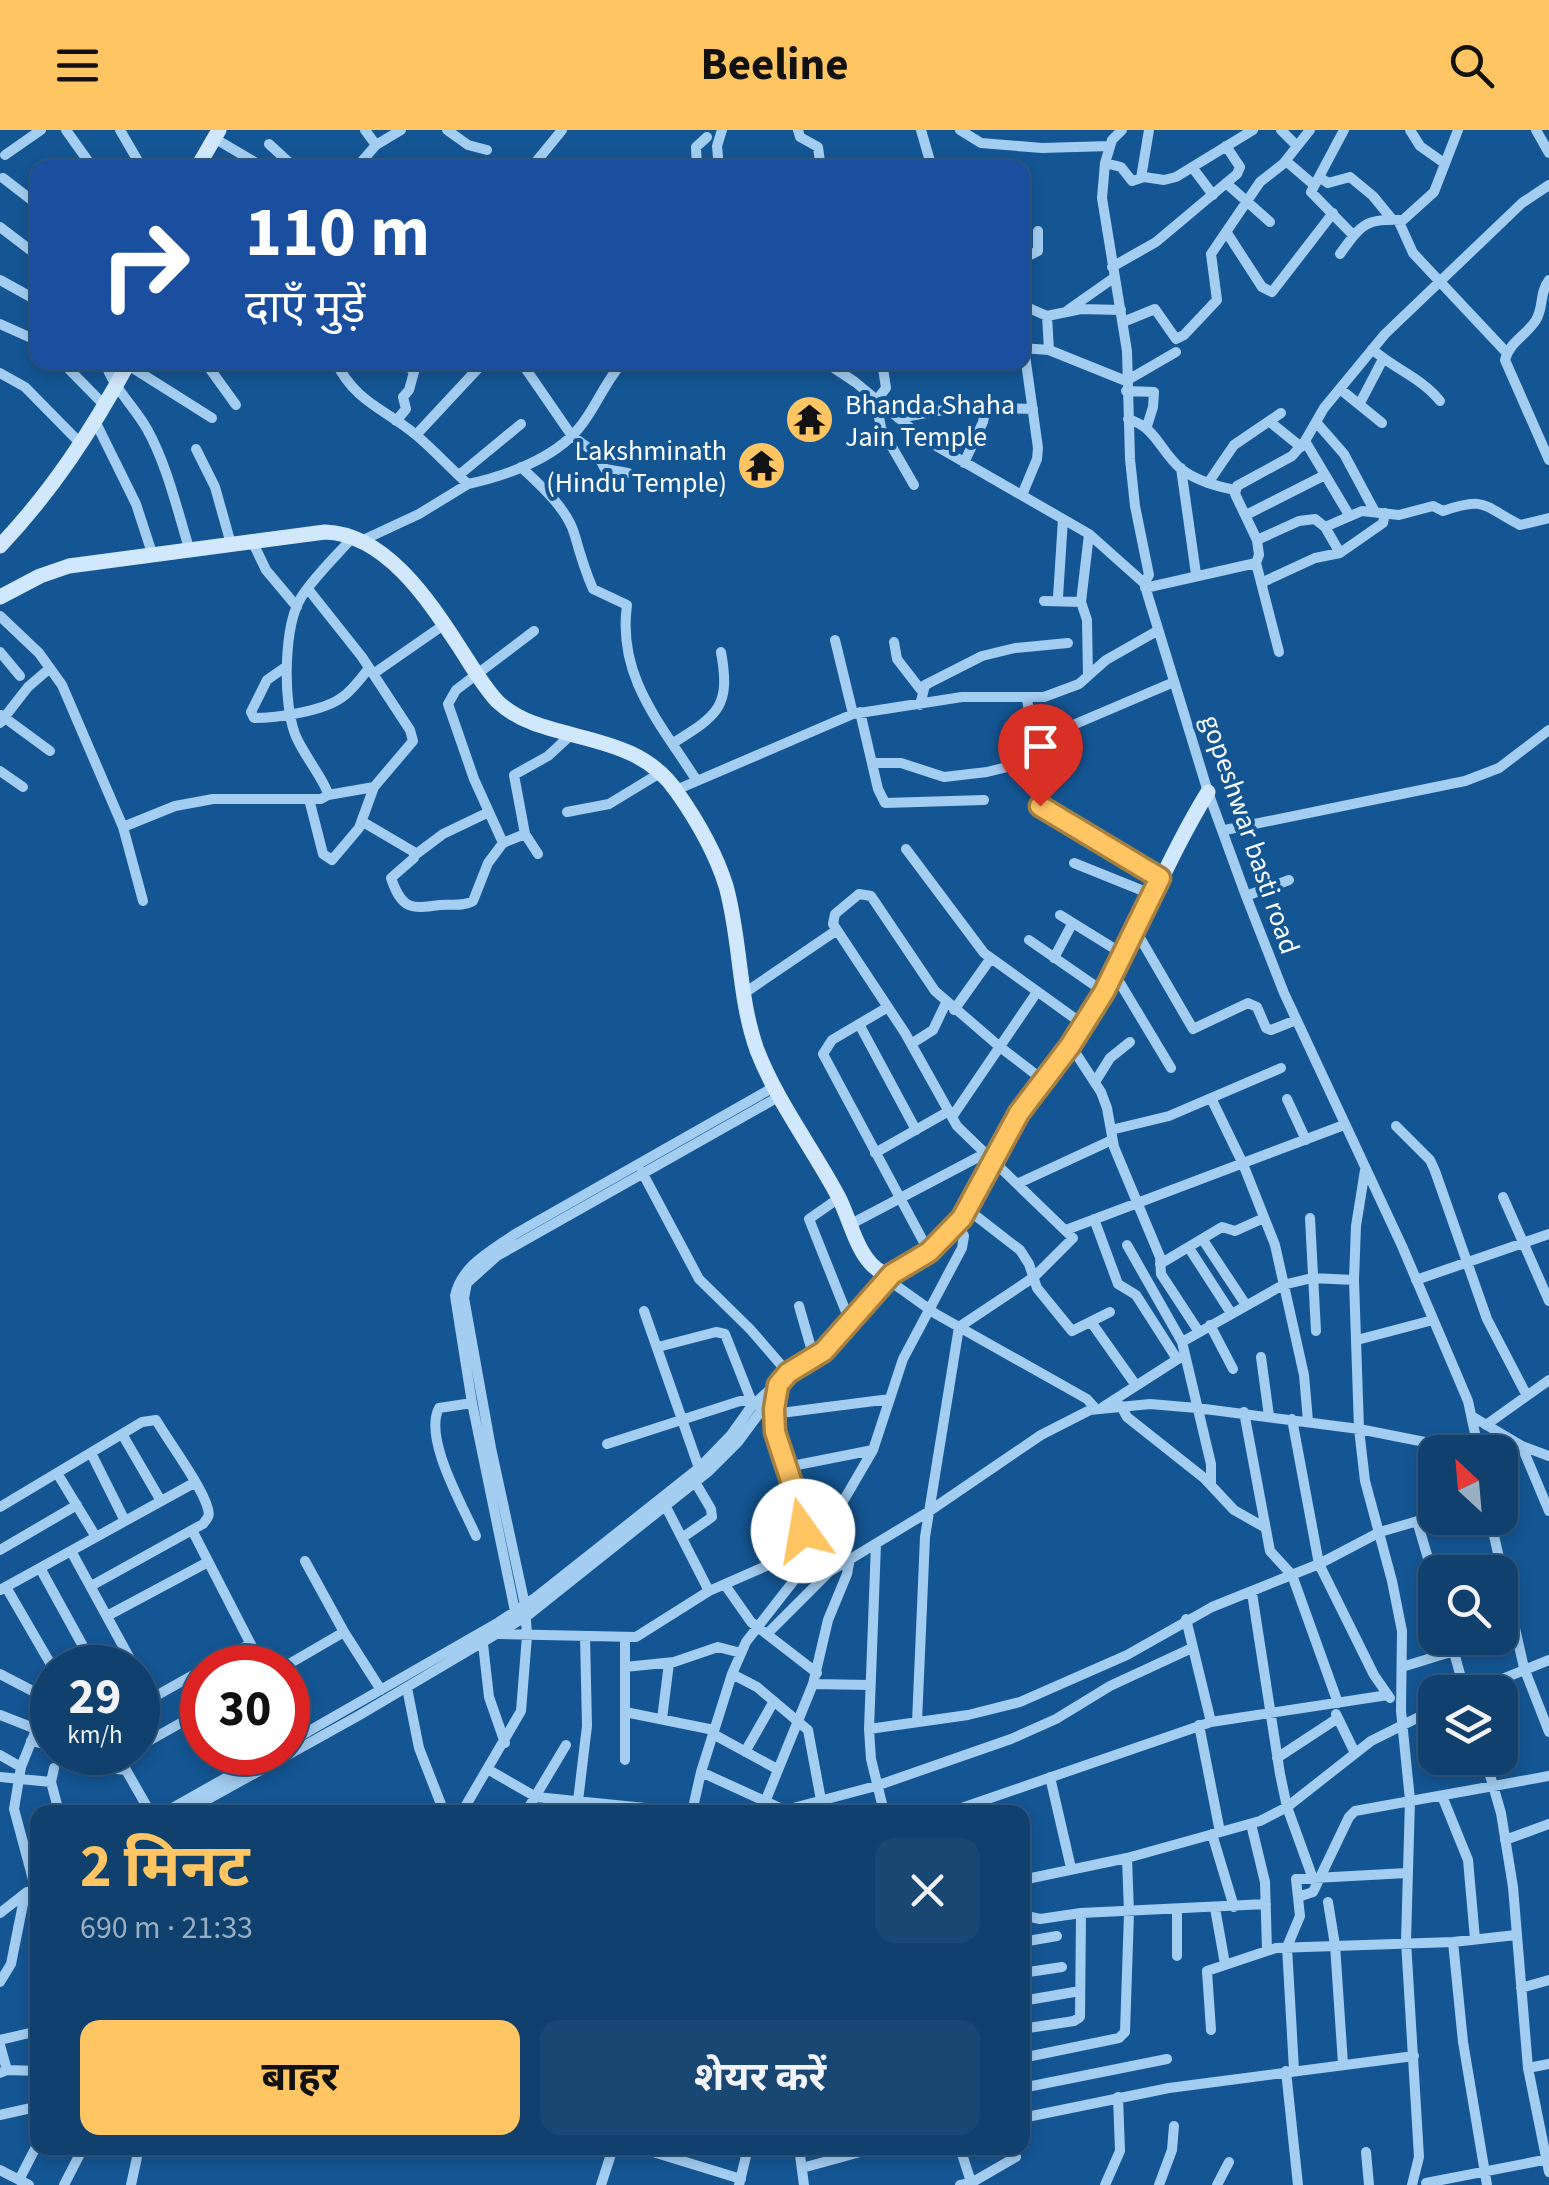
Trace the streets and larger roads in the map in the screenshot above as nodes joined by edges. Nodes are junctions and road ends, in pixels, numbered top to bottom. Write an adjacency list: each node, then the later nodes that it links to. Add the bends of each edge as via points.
1 (41, 130): 33 (street)
2 (66, 130): 34 (street)
3 (120, 130): 35 (street)
4 (364, 130): 26 (street)
5 (401, 130): 26 (street)
6 (447, 130): 31 (street)
7 (562, 130): 40 (street)
8 (722, 130): 27 (street)
9 (798, 130): 43 (street, via 818,147)
10 (920, 130): 44 (street)
11 (960, 130): 25 (street, via 980,142)
12 (1090, 130): 25 (street)
13 (1149, 130): 50 (street)
14 (1281, 130): 30 (street)
15 (1310, 130): 30 (street)
16 (1344, 130): 51 (street)
17 (1410, 130): 47 (street)
18 (1458, 130): 47 (street)
19 (1536, 130): 32 (street)
20 (1118, 131): 28 (street, gopeshwar basti road)
21 (1249, 131): 29 (street)
22 (216, 134): 36 (street); 37 (street)
23 (704, 134): 27 (street); 41 (street)
24 (268, 144): 38 (street)
25 (1092, 145): 28 (street)
26 (376, 146): 39 (street)
27 (717, 146): 42 (street)
28 (1110, 146): 46 (street, gopeshwar basti road)
29 (1226, 146): 48 (street); 52 (street, via 1240,167)
30 (1297, 146): 45 (street)
31 (486, 150)
32 (1549, 153)
33 (5, 156)
34 (87, 160)
35 (137, 160)
36 (202, 160)
37 (252, 160)
38 (286, 160)
39 (366, 160)
40 (540, 160)
41 (697, 160)
42 (718, 160)
43 (821, 160)
44 (929, 160)
45 (1286, 160): 51 (street); 56 (street)
46 (1105, 163): 50 (street, via 1121,166 1132,182); 67 (street, gopeshwar basti road, via 1102,198)
47 (1444, 163): 58 (street, via 1434,192 1408,218)
48 (1192, 167): 50 (street, via 1170,179); 54 (street)
49 (3, 178): 55 (street)
50 (1142, 178)
51 (1316, 181): 57 (street, via 1312,192); 58 (street, via 1350,177)
52 (1226, 183): 54 (street); 56 (street)
53 (1549, 185): 70 (street)
54 (1213, 195): 67 (street)
55 (30, 200)
56 (1247, 204): 59 (street); 62 (street)
57 (1333, 213): 62 (street, via 1268,293); 63 (street)
58 (1395, 220): 63 (street, via 1369,223); 70 (street)
59 (1270, 222)
60 (0, 227): 64 (street)
61 (1038, 231): 66 (street, via 1038,251)
62 (1227, 233): 76 (street, via 1210,258 1217,300 1184,335 1176,339 1155,309)
63 (1353, 235): 65 (street)
64 (30, 250)
65 (1340, 254)
66 (1030, 256)
67 (1114, 272): 73 (street, gopeshwar basti road); 74 (street)
68 (0, 280): 71 (street)
69 (1549, 280): 83 (street, via 1536,320)
70 (1438, 283): 80 (street); 83 (street)
71 (30, 297)
72 (1030, 308): 75 (street)
73 (1122, 310): 74 (street); 76 (street, gopeshwar basti road)
74 (1063, 313): 75 (street)
75 (1048, 316): 81 (street)
76 (1123, 322): 100 (street, gopeshwar basti road)
77 (0, 324): 78 (street)
78 (30, 337)
79 (1030, 349): 81 (street)
80 (1372, 349): 84 (street); 101 (street)
81 (1048, 350): 100 (street)
82 (1176, 352): 100 (street)
83 (1506, 352): 125 (street, via 1505,366)
84 (1383, 359): 102 (street); 103 (street)
85 (70, 370): 105 (street)
86 (109, 370): 99 (street)
87 (125, 370): 99 (street)
88 (137, 370): 110 (street)
89 (211, 370): 106 (street)
90 (340, 370): 113 (street, via 360,396)
91 (412, 370): 113 (street, via 406,409)
92 (476, 370): 120 (street)
93 (527, 370): 121 (street)
94 (617, 370): 121 (street)
95 (835, 370): 104 (street)
96 (883, 370): 104 (street)
97 (1027, 370): 108 (street)
98 (0, 373): 123 (street, via 25,388)
99 (116, 386): 105 (street); 148 (street, via 148,431)
100 (1126, 386): 112 (street, gopeshwar basti road); 119 (street, via 1154,392)
101 (1340, 389): 103 (street); 115 (street)
102 (1440, 400)
103 (1360, 403): 117 (street)
104 (881, 404): 111 (street); 133 (street, via 880,428)
105 (105, 406): 116 (street)
106 (236, 406)
107 (986, 408): 108 (street); 111 (street); 126 (street)
108 (1033, 410): 135 (street, via 1037,460)
109 (1281, 413): 114 (street)
110 (212, 418)
111 (898, 418): 126 (street)
112 (1128, 419): 119 (street); 154 (street, gopeshwar basti road)
113 (396, 421): 120 (street)
114 (1270, 422): 122 (street); 132 (street, via 1234,445)
115 (1316, 422): 122 (street); 136 (street)
116 (96, 423): 123 (street); 150 (street)
117 (1382, 423)
118 (522, 424): 131 (street)
119 (1147, 426): 128 (street)
120 (416, 435): 131 (street)
121 (572, 436): 127 (street); 129 (street, via 605,469)
122 (1303, 444): 130 (street); 134 (street)
123 (82, 446): 147 (street)
124 (196, 449): 146 (street)
125 (1548, 452)
126 (964, 463): 135 (street)
127 (521, 467): 131 (street); 187 (street, via 574,533 594,589 627,605 632,675)
128 (1181, 468): 132 (street); 152 (street)
129 (628, 474)
130 (1325, 474): 137 (street); 138 (street)
131 (463, 480): 143 (street, via 419,514)
132 (1208, 483): 134 (street)
133 (914, 485)
134 (1235, 490): 137 (street)
135 (1022, 496): 140 (street)
136 (1380, 512): 138 (street); 139 (street, via 1400,515 1432,506 1444,511 1469,502 1520,525); 149 (street, via 1383,522)
137 (1246, 515): 144 (street)
138 (1349, 515): 141 (street)
139 (1549, 518)
140 (1062, 519): 142 (street); 156 (street)
141 (1325, 526): 144 (street, via 1306,519); 149 (street)
142 (1090, 534): 154 (street); 159 (street)
143 (357, 538): 145 (street, via 324,532); 155 (street); 162 (street, via 407,577)
144 (1257, 540): 151 (street)
145 (252, 541): 146 (street); 160 (street)
146 (231, 544): 148 (street)
147 (0, 546)
148 (189, 548): 150 (street)
149 (1340, 552): 153 (street)
150 (152, 554): 157 (street, via 69,566)
151 (1256, 562): 152 (street); 153 (street)
152 (1196, 574): 154 (street)
153 (1261, 583): 170 (street)
154 (1145, 585): 164 (street, gopeshwar basti road)
155 (308, 589): 160 (street); 173 (street)
156 (1058, 597)
157 (0, 598)
158 (1044, 600): 159 (street)
159 (1081, 602): 176 (street)
160 (296, 607): 171 (street)
161 (0, 616): 172 (street)
162 (445, 624): 173 (street); 174 (street)
163 (534, 631): 174 (street)
164 (1157, 631): 176 (street); 177 (street, gopeshwar basti road)
165 (836, 640): 181 (street)
166 (894, 642): 178 (street, via 897,659)
167 (1068, 643): 178 (street, via 982,656)
168 (0, 652): 175 (street)
169 (721, 652): 187 (street, via 726,681 719,709)
170 (1279, 652)
171 (287, 666): 182 (street); 182 (street, via 267,680 251,712 254,718)
172 (50, 668): 183 (street); 206 (street)
173 (371, 671): 182 (street, via 340,699); 195 (street, via 413,740)
174 (477, 674): 186 (street, via 510,710); 203 (street, via 448,704)
175 (20, 676)
176 (1088, 676): 179 (street, via 1056,694)
177 (1174, 682): 184 (street, via 1073,725); 198 (street, gopeshwar basti road)
178 (921, 690): 180 (street)
179 (1027, 698): 180 (street, via 962,697); 184 (street)
180 (920, 705): 181 (street)
181 (856, 713): 190 (street); 193 (street)
182 (291, 714): 199 (street, via 296,738)
183 (2, 718): 188 (street)
184 (1032, 730): 189 (street)
185 (1549, 730): 207 (street, via 1499,768 1465,781)
186 (572, 733): 192 (street, via 638,756); 208 (street, via 514,775)
187 (673, 743): 193 (street)
188 (50, 752)
189 (1035, 760): 190 (street, via 944,778 901,763); 194 (street)
190 (872, 763): 201 (street, via 885,803)
191 (0, 771): 196 (street)
192 (660, 773): 197 (street); 204 (street, via 609,804)
193 (697, 781): 197 (street)
194 (1038, 781)
195 (374, 787): 199 (street); 205 (street)
196 (22, 788)
197 (676, 790): 230 (street, via 726,886)
198 (1208, 792): 207 (street, gopeshwar basti road); 214 (street)
199 (328, 795): 200 (street)
200 (309, 799): 205 (street, via 328,860); 206 (street, via 214,798)
201 (984, 800)
202 (1040, 806): 214 (street)
203 (488, 812): 209 (street); 212 (street)
204 (567, 812)
205 (362, 822): 212 (street)
206 (123, 826): 218 (street)
207 (1225, 830): 217 (street, gopeshwar basti road)
208 (525, 834): 209 (street); 211 (street)
209 (503, 843): 212 (street, via 488,862 478,894 465,905 419,910 401,900 391,878)
210 (906, 849): 225 (street)
211 (538, 854)
212 (415, 855)
213 (1074, 863): 216 (street)
214 (1160, 878): 216 (street)
215 (1289, 880): 217 (street)
216 (1151, 894): 222 (street)
217 (1246, 896): 233 (street, gopeshwar basti road)
218 (144, 900)
219 (1060, 915): 220 (street)
220 (1072, 924): 224 (street); 226 (street)
221 (837, 930): 230 (street); 231 (street); 232 (street, via 835,914 859,894 871,896)
222 (1135, 930): 224 (street); 233 (street, via 1193,1029 1248,1003 1258,1008 1266,1028)
223 (1029, 940): 226 (street)
224 (1124, 954): 227 (street)
225 (991, 958): 228 (street); 232 (street)
226 (1054, 958): 229 (street)
227 (1114, 974): 229 (street); 240 (street)
228 (1037, 992): 235 (street); 239 (street)
229 (1104, 992): 235 (street)
230 (743, 994): 244 (street, via 757,1050)
231 (888, 1006): 234 (street); 237 (street)
232 (950, 1006): 237 (street, via 933,1030); 239 (street)
233 (1296, 1020): 248 (street, gopeshwar basti road)
234 (859, 1024): 250 (street); 253 (street, via 823,1054)
235 (1084, 1025): 238 (street)
236 (1130, 1042): 243 (street)
237 (911, 1044): 247 (street)
238 (1070, 1046): 242 (street); 243 (street)
239 (1000, 1048): 242 (street); 247 (street)
240 (1171, 1068)
241 (1281, 1068): 245 (street)
242 (1043, 1080): 254 (street)
243 (1095, 1082): 251 (street)
244 (777, 1092): 257 (street); 260 (street); 311 (street, via 576,1198 474,1262 455,1296)
245 (1211, 1098): 251 (street); 255 (street)
246 (1287, 1099): 252 (street)
247 (951, 1114): 250 (street); 254 (street)
248 (1344, 1125): 252 (street); 256 (street, gopeshwar basti road)
249 (1396, 1126): 275 (street, via 1430,1160)
250 (916, 1130): 253 (street)
251 (1112, 1135): 258 (street); 262 (street)
252 (1306, 1140): 255 (street)
253 (875, 1153): 261 (street)
254 (988, 1158): 258 (street); 261 (street); 263 (street)
255 (1243, 1164): 262 (street); 264 (street)
256 (1365, 1170): 280 (street); 281 (street, gopeshwar basti road)
257 (642, 1172): 304 (street, via 700,1279); 367 (street, via 497,1256 464,1291)
258 (1020, 1183): 268 (street)
259 (1503, 1197): 271 (street)
260 (839, 1198): 267 (street); 291 (street, via 809,1219)
261 (901, 1198): 267 (street); 274 (street)
262 (1135, 1204): 266 (street); 276 (street)
263 (962, 1216): 274 (street); 278 (street, via 1020,1250); 286 (street, via 964,1241)
264 (1264, 1218): 270 (street, via 1235,1231 1222,1226); 282 (street)
265 (1310, 1218): 279 (street)
266 (1094, 1219): 268 (street); 300 (street, via 1118,1284 1136,1295)
267 (851, 1224): 277 (street, via 873,1268)
268 (1066, 1230): 278 (street, via 1072,1241)
269 (1549, 1234): 271 (street)
270 (1203, 1240): 273 (street); 284 (street)
271 (1523, 1243): 275 (street); 283 (street)
272 (1126, 1245): 298 (street)
273 (1189, 1248): 276 (street); 289 (street)
274 (929, 1252): 277 (street)
275 (1466, 1263): 281 (street); 308 (street)
276 (1160, 1264): 296 (street)
277 (890, 1276): 286 (street); 291 (street)
278 (1034, 1277): 292 (street, via 1072,1331); 294 (street)
279 (1312, 1278): 280 (street); 282 (street); 295 (street)
280 (1354, 1280): 297 (street)
281 (1416, 1280): 290 (street, gopeshwar basti road)
282 (1283, 1284): 284 (street); 321 (street)
283 (1549, 1300)
284 (1246, 1305): 289 (street)
285 (799, 1306): 302 (street)
286 (928, 1309): 294 (street); 310 (street)
287 (644, 1311): 299 (street)
288 (1110, 1312): 292 (street)
289 (1231, 1313): 293 (street)
290 (1433, 1320): 297 (street); 318 (street, gopeshwar basti road)
291 (850, 1322): 302 (street)
292 (1091, 1322): 306 (street)
293 (1210, 1325): 296 (street); 303 (street)
294 (959, 1328): 313 (street); 343 (street)
295 (1316, 1331)
296 (1198, 1332): 298 (street)
297 (1357, 1340): 323 (street)
298 (1182, 1342): 300 (street)
299 (658, 1347): 309 (street, via 725,1334); 319 (street)
300 (1180, 1357): 306 (street); 314 (street)
301 (1261, 1357): 317 (street)
302 (814, 1358): 304 (street)
303 (1232, 1369)
304 (788, 1373): 307 (street)
305 (1549, 1380): 308 (street)
306 (1135, 1384): 313 (street)
307 (778, 1385): 309 (street); 316 (street)
308 (1526, 1394): 322 (street)
309 (759, 1399): 319 (street); 333 (street); 335 (street, via 760,1411 738,1442)
310 (890, 1399): 316 (street); 329 (street)
311 (472, 1403): 349 (street, via 439,1408 434,1420 440,1454); 367 (street)
312 (1122, 1406): 313 (street); 314 (street); 337 (street)
313 (1099, 1408): 343 (street, via 1041,1435)
314 (1197, 1408): 315 (street); 337 (street)
315 (1244, 1412): 317 (street); 346 (street)
316 (774, 1414): 332 (street)
317 (1269, 1416): 320 (street)
318 (1473, 1416): 322 (street); 325 (street, gopeshwar basti road)
319 (683, 1419): 327 (street); 333 (street)
320 (1292, 1419): 321 (street); 359 (street)
321 (1308, 1421): 323 (street)
322 (1486, 1424): 328 (street)
323 (1360, 1429): 326 (street); 348 (street)
324 (122, 1434): 330 (street); 336 (street, via 156,1420); 338 (street)
325 (1476, 1435)
326 (1418, 1441)
327 (607, 1444)
328 (1522, 1446): 331 (street); 342 (street)
329 (874, 1450): 332 (street); 370 (street)
330 (91, 1453): 334 (street); 344 (street)
331 (1549, 1456)
332 (786, 1466): 362 (street, via 804,1524 800,1538 780,1560)
333 (699, 1468): 367 (street)
334 (57, 1473): 339 (street); 341 (street)
335 (695, 1482): 340 (street); 351 (street, via 712,1516)
336 (194, 1483): 338 (street); 347 (street, via 208,1511)
337 (1211, 1485): 346 (street, via 1234,1510)
338 (161, 1501): 344 (street)
339 (77, 1506): 350 (street); 353 (street)
340 (665, 1506): 351 (street); 367 (street)
341 (0, 1507)
342 (1549, 1511)
343 (928, 1512): 352 (street); 411 (street)
344 (125, 1521): 350 (street)
345 (1417, 1522): 348 (street); 355 (street)
346 (1264, 1527): 361 (street, via 1272,1556)
347 (192, 1530): 357 (street); 363 (street)
348 (1380, 1532): 359 (street); 389 (street, via 1399,1608)
349 (476, 1536)
350 (96, 1537): 354 (street)
351 (682, 1538): 365 (street)
352 (876, 1544): 356 (street); 395 (street)
353 (0, 1550)
354 (71, 1551): 360 (street); 363 (street)
355 (1427, 1555)
356 (850, 1558): 370 (street); 394 (street)
357 (208, 1562): 368 (street); 376 (street)
358 (305, 1562): 371 (street)
359 (1319, 1564): 361 (street); 399 (street)
360 (40, 1568): 364 (street); 379 (street)
361 (1292, 1575): 366 (street); 401 (street)
362 (726, 1584): 365 (street); 370 (street)
363 (91, 1586): 368 (street)
364 (3, 1589): 378 (street)
365 (709, 1591): 375 (street, via 644,1634)
366 (1252, 1593): 369 (street); 405 (street)
367 (521, 1614): 372 (street); 373 (street); 398 (street)
368 (107, 1616): 380 (street)
369 (1186, 1619): 382 (street); 411 (street, via 1127,1655 1020,1702)
370 (762, 1630): 384 (street); 394 (street)
371 (344, 1632): 383 (street); 398 (street)
372 (498, 1634): 373 (street); 377 (street)
373 (527, 1636): 374 (street); 419 (street, via 522,1711)
374 (585, 1636): 375 (street); 454 (street)
375 (625, 1638): 388 (street)
376 (250, 1644)
377 (483, 1644): 397 (street); 419 (street, via 488,1697)
378 (38, 1645)
379 (83, 1645)
380 (123, 1645)
381 (1518, 1646): 390 (street)
382 (1192, 1648): 412 (street); 440 (street, via 1056,1719)
383 (310, 1652)
384 (741, 1653): 387 (street, via 718,1647); 392 (street)
385 (1441, 1655): 389 (street)
386 (1549, 1660): 390 (street)
387 (669, 1663): 388 (street); 409 (street)
388 (625, 1667): 404 (street)
389 (1402, 1667): 402 (street)
390 (1524, 1668): 393 (street); 403 (street)
391 (0, 1674): 396 (street)
392 (732, 1674): 400 (street); 417 (street)
393 (1507, 1675)
394 (815, 1679): 395 (street); 410 (street)
395 (870, 1685): 415 (street)
396 (30, 1686)
397 (407, 1688): 450 (street); 451 (street, via 418,1748)
398 (381, 1690): 416 (street)
399 (1388, 1696): 401 (street); 402 (street)
400 (774, 1701): 410 (street); 422 (street)
401 (1334, 1703): 405 (street); 408 (street)
402 (1401, 1710): 413 (street)
403 (1544, 1710): 418 (street)
404 (625, 1712): 409 (street); 426 (street)
405 (1270, 1714): 412 (street); 425 (street)
406 (0, 1715): 414 (street)
407 (1418, 1717): 413 (street)
408 (1338, 1718): 423 (street); 425 (street)
409 (662, 1719): 417 (street)
410 (796, 1720): 429 (street); 444 (street, via 810,1734)
411 (918, 1722): 415 (street)
412 (1205, 1724): 437 (street); 465 (street)
413 (1402, 1725): 423 (street); 445 (street)
414 (30, 1727)
415 (869, 1729): 440 (street)
416 (310, 1731)
417 (714, 1732): 422 (street); 430 (street)
418 (1549, 1732)
419 (505, 1743): 428 (street)
420 (30, 1744): 427 (street)
421 (566, 1746): 443 (street)
422 (745, 1752): 429 (street)
423 (1354, 1753): 460 (street)
424 (0, 1755): 427 (street)
425 (1277, 1758): 460 (street)
426 (626, 1760)
427 (21, 1767): 438 (street)
428 (489, 1770): 443 (street); 452 (street)
429 (777, 1770): 446 (street)
430 (701, 1772): 446 (street); 455 (street)
431 (53, 1775): 439 (street)
432 (129, 1775): 448 (street)
433 (231, 1775): 449 (street)
434 (1490, 1775): 441 (street)
435 (1549, 1776): 441 (street)
436 (0, 1777): 438 (street)
437 (1050, 1777): 459 (street); 468 (street)
438 (18, 1780): 439 (street); 461 (street)
439 (52, 1782): 447 (street)
440 (876, 1786): 444 (street); 458 (street)
441 (1494, 1787): 442 (street); 466 (street)
442 (1442, 1796): 445 (street); 487 (street, via 1468,1860)
443 (536, 1797): 453 (street); 454 (street)
444 (822, 1800): 457 (street)
445 (1410, 1800): 469 (street); 470 (street, via 1351,1814)
446 (765, 1802): 456 (street)
447 (57, 1805)
448 (146, 1805)
449 (177, 1805)
450 (198, 1805)
451 (441, 1805)
452 (466, 1805)
453 (531, 1805)
454 (584, 1805)
455 (690, 1805)
456 (772, 1805)
457 (805, 1805)
458 (882, 1805)
459 (970, 1805)
460 (1287, 1807): 463 (street); 470 (street)
461 (14, 1818): 462 (street); 471 (street)
462 (0, 1822)
463 (1252, 1824): 465 (street); 477 (street)
464 (1549, 1824): 466 (street)
465 (1216, 1833): 467 (street); 478 (street)
466 (1505, 1840): 485 (street)
467 (1127, 1858): 468 (street); 483 (street)
468 (1071, 1868): 472 (street)
469 (1408, 1873): 470 (street); 489 (street)
470 (1315, 1876): 474 (street, via 1312,1892); 474 (street, via 1296,1879)
471 (30, 1877)
472 (1030, 1878)
473 (30, 1890): 481 (street)
474 (1298, 1897): 492 (street, via 1300,1916)
475 (30, 1898): 499 (street)
476 (1328, 1902): 491 (street)
477 (1266, 1904): 478 (street); 493 (street)
478 (1234, 1907): 479 (street)
479 (1215, 1908): 480 (street); 495 (street)
480 (1177, 1910): 483 (street); 494 (street)
481 (0, 1913)
482 (1081, 1913): 483 (street); 484 (street); 501 (street)
483 (1129, 1913): 507 (street, via 1122,2036)
484 (1030, 1917)
485 (1516, 1935): 487 (street); 500 (street)
486 (1057, 1936): 488 (street)
487 (1475, 1939): 490 (street)
488 (1030, 1941)
489 (1406, 1941): 490 (street); 491 (street); 508 (street)
490 (1453, 1942): 537 (street)
491 (1335, 1945): 492 (street); 510 (street)
492 (1287, 1948): 493 (street); 513 (street)
493 (1267, 1950): 495 (street)
494 (1176, 1956)
495 (1226, 1964): 504 (street, via 1206,1975)
496 (1062, 1966): 497 (street)
497 (1030, 1972)
498 (1549, 1980): 500 (street)
499 (0, 1982)
500 (1521, 1988): 512 (street)
501 (1080, 1991): 502 (street); 503 (street, via 1077,2020)
502 (1030, 2000)
503 (1030, 2029)
504 (1211, 2030)
505 (30, 2034): 506 (street)
506 (0, 2043): 515 (street)
507 (1030, 2056)
508 (1414, 2056): 510 (street); 536 (street)
509 (1168, 2060): 516 (street)
510 (1343, 2064): 513 (street)
511 (1549, 2064): 512 (street)
512 (1528, 2068): 533 (street)
513 (1290, 2070): 517 (street); 551 (street)
514 (30, 2071): 515 (street)
515 (4, 2072)
516 (1030, 2086)
517 (1118, 2097): 520 (street); 548 (street, via 1120,2151)
518 (30, 2108): 519 (street)
519 (0, 2115)
520 (1030, 2116)
521 (1174, 2126): 549 (street)
522 (1366, 2152): 552 (street)
523 (34, 2155): 540 (street)
524 (80, 2155): 544 (street)
525 (137, 2155): 545 (street)
526 (611, 2155): 546 (street)
527 (661, 2155): 541 (street)
528 (746, 2155): 541 (street)
529 (800, 2155): 535 (street)
530 (849, 2155): 535 (street)
531 (962, 2155): 542 (street)
532 (1016, 2158): 542 (street)
533 (1548, 2159): 537 (street); 538 (street)
534 (1229, 2162): 550 (street)
535 (802, 2168): 547 (street)
536 (1418, 2169): 543 (street); 553 (street)
537 (1484, 2170): 543 (street); 554 (street)
538 (1549, 2172)
539 (1, 2174): 540 (street)
540 (24, 2182)
541 (740, 2182)
542 (968, 2184)
543 (1426, 2184)
544 (64, 2185)
545 (131, 2185)
546 (602, 2185)
547 (804, 2185)
548 (1105, 2185)
549 (1159, 2185)
550 (1217, 2185)
551 (1298, 2185)
552 (1368, 2185)
553 (1412, 2185)
554 (1487, 2185)

